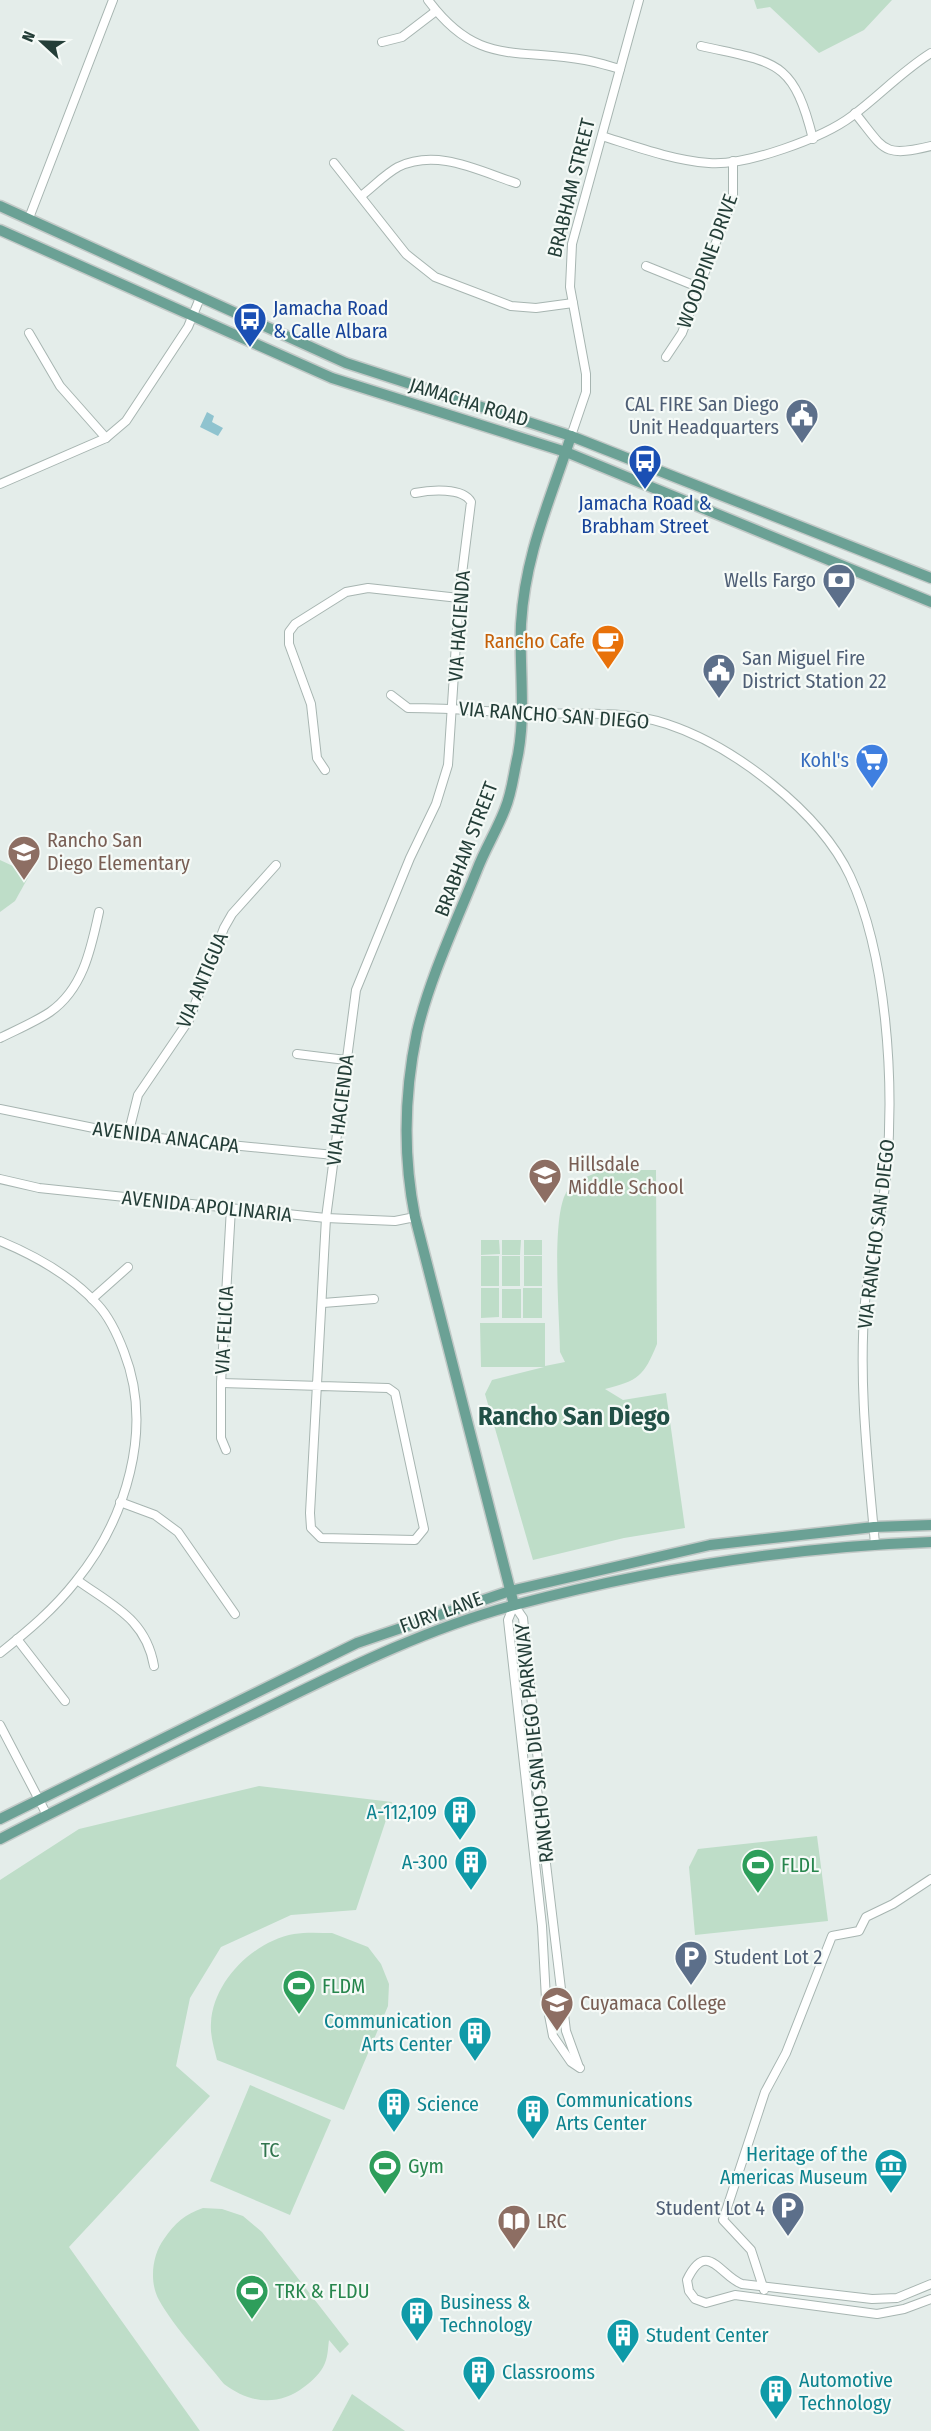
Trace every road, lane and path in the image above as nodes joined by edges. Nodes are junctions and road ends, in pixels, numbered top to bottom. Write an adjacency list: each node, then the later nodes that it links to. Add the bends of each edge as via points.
1 (113, 0): 18 (street)
2 (428, 0): 4 (street)
3 (639, 0): 8 (street, BRABHAM STREET)
4 (436, 11): 5 (street, via 402,37); 8 (street, via 470,41 503,53 585,60)
5 (382, 42)
6 (700, 46): 11 (street, via 759,59 788,76 806,108)
7 (931, 53): 9 (street)
8 (620, 69): 10 (street, BRABHAM STREET)
9 (855, 113): 11 (street); 12 (street, via 891,152)
10 (602, 136): 13 (street, via 670,157 711,163); 23 (street, BRABHAM STREET, via 572,244)
11 (813, 139): 13 (street)
12 (931, 146)
13 (733, 161): 21 (street, WOODPINE DRIVE, via 733,197)
14 (334, 162): 16 (street)
15 (516, 183): 16 (street, via 453,162 427,159 396,168)
16 (361, 196): 23 (street, via 406,254 435,278 511,306 536,308)
17 (0, 206): 18 (main road, JAMACHA ROAD)
18 (29, 218): 22 (main road, JAMACHA ROAD)
19 (0, 230): 24 (main road, JAMACHA ROAD)
20 (646, 266): 21 (street)
21 (698, 287): 26 (street, WOODPINE DRIVE, via 682,333)
22 (200, 298): 24 (street); 27 (main road, JAMACHA ROAD, via 346,363)
23 (573, 303): 27 (street, BRABHAM STREET, via 586,392)
24 (194, 316): 28 (street, via 143,398 126,421); 29 (main road, JAMACHA ROAD, via 346,383)
25 (30, 333): 28 (street, via 60,386)
26 (666, 357)
27 (572, 436): 29 (main road, BRABHAM STREET); 32 (main road, JAMACHA ROAD)
28 (106, 438): 30 (street)
29 (566, 452): 34 (main road, JAMACHA ROAD); 37 (main road, BRABHAM STREET, via 544,508 528,566 521,623)
30 (0, 484)
31 (415, 493): 33 (street, VIA HACIENDA, via 432,489 470,499)
32 (931, 578)
33 (459, 598): 36 (street, VIA HACIENDA); 38 (street, via 368,588 346,592 293,626 289,644 312,704 317,758)
34 (931, 602)
35 (391, 695): 36 (street, VIA RANCHO SAN DIEGO, via 408,708)
36 (453, 709): 37 (street, VIA RANCHO SAN DIEGO); 43 (street, VIA HACIENDA, via 442,788 356,990)
37 (521, 713): 49 (main road, BRABHAM STREET, via 517,761 506,807 478,867 417,1030 406,1117 407,1173); 61 (street, VIA RANCHO SAN DIEGO, via 601,714 664,723 696,735 725,750 785,794 820,832 848,873 865,913 875,955 889,1061 887,1169 866,1299 863,1347)
38 (325, 770)
39 (276, 865): 45 (street, VIA ANTIGUA, via 224,927 189,1020 138,1095)
40 (99, 912): 41 (street, via 89,957 67,995 50,1011)
41 (0, 1038)
42 (297, 1054): 43 (street)
43 (346, 1060): 46 (street, VIA HACIENDA)
44 (0, 1108): 45 (street, AVENIDA ANACAPA)
45 (128, 1135): 46 (street, AVENIDA ANACAPA)
46 (334, 1155): 50 (street, VIA HACIENDA)
47 (0, 1179): 48 (street, AVENIDA APOLINARIA, via 39,1188)
48 (231, 1209): 50 (street, AVENIDA APOLINARIA); 56 (street, VIA FELICIA)
49 (415, 1217): 50 (street, AVENIDA APOLINARIA, via 395,1221); 65 (main road, BRABHAM STREET)
50 (326, 1218): 55 (street, VIA HACIENDA)
51 (0, 1241): 53 (street, via 50,1265)
52 (128, 1267): 53 (street)
53 (92, 1299): 59 (street, via 117,1333 130,1368 137,1404 133,1457)
54 (374, 1299): 55 (street)
55 (323, 1303): 57 (street, VIA HACIENDA)
56 (221, 1383): 57 (street); 58 (street, VIA FELICIA, via 220,1438)
57 (315, 1384): 57 (street, VIA HACIENDA, via 388,1388 395,1393 424,1529 415,1540 321,1539 311,1528)
58 (226, 1450)
59 (120, 1502): 64 (street); 67 (street, via 155,1515 178,1532)
60 (931, 1525): 61 (main road, FURY LANE)
61 (874, 1527): 63 (street, VIA RANCHO SAN DIEGO); 65 (main road, FURY LANE, via 710,1545)
62 (931, 1542): 63 (main road, FURY LANE)
63 (875, 1544): 66 (main road, FURY LANE, via 759,1555 610,1582)
64 (77, 1580): 68 (street); 70 (street, via 137,1625 151,1645)
65 (510, 1590): 66 (main road, BRABHAM STREET); 73 (main road, FURY LANE, via 357,1643)
66 (514, 1605): 74 (main road, FURY LANE, via 353,1666); 78 (street, RANCHO SAN DIEGO PARKWAY, via 508,1620); 79 (street, RANCHO SAN DIEGO PARKWAY, via 523,1618 539,1771 536,1780)
67 (236, 1614)
68 (17, 1639): 69 (street); 71 (street)
69 (0, 1653)
70 (154, 1666)
71 (65, 1701)
72 (0, 1725): 73 (street)
73 (38, 1799): 74 (street); 75 (main road, FURY LANE)
74 (46, 1815): 76 (main road, FURY LANE)
75 (0, 1819)
76 (0, 1839)
77 (931, 1879): 81 (street, via 866,1917 859,1931 832,1936 786,2053 765,2092 723,2220 751,2250)
78 (542, 1926): 79 (street, via 550,1948); 79 (street, RANCHO SAN DIEGO PARKWAY, via 542,1967 549,2021 560,2047 580,2068 566,2031)
79 (558, 1953)
80 (931, 2284): 81 (street, via 897,2298 872,2299)
81 (764, 2287): 82 (street); 82 (street, via 732,2280 712,2261 692,2268 687,2280 695,2299 706,2303 735,2295)
82 (767, 2299): 83 (street, via 877,2314)
83 (931, 2299)

